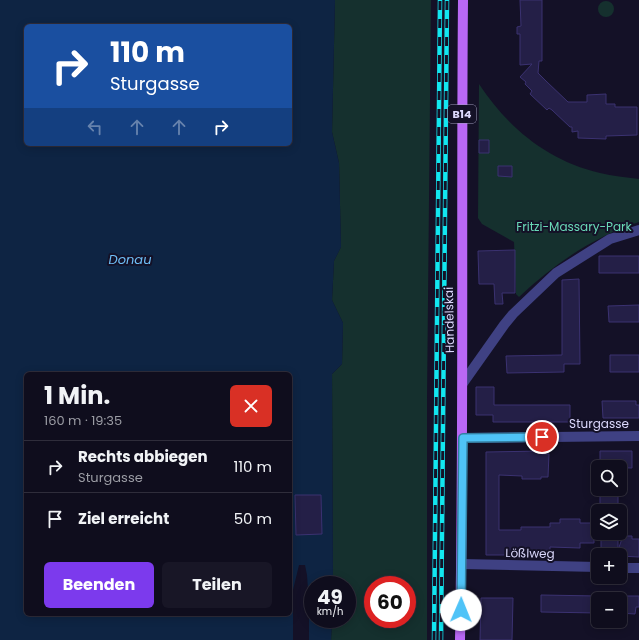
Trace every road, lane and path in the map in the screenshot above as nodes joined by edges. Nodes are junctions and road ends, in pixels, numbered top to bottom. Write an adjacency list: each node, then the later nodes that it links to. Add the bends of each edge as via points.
1 (463, 0): 3 (main road, Handelskai / B14)
2 (639, 230): 3 (street, via 610,239 556,273 509,319)
3 (463, 383): 5 (main road, Handelskai / B14)
4 (639, 436): 5 (street, Sturgasse)
5 (463, 438): 6 (main road, Handelskai / B14)
6 (462, 564): 7 (street, Lößlweg); 10 (main road, Handelskai / B14)
7 (591, 567)
8 (627, 568): 9 (street)
9 (639, 568)
10 (460, 640)

